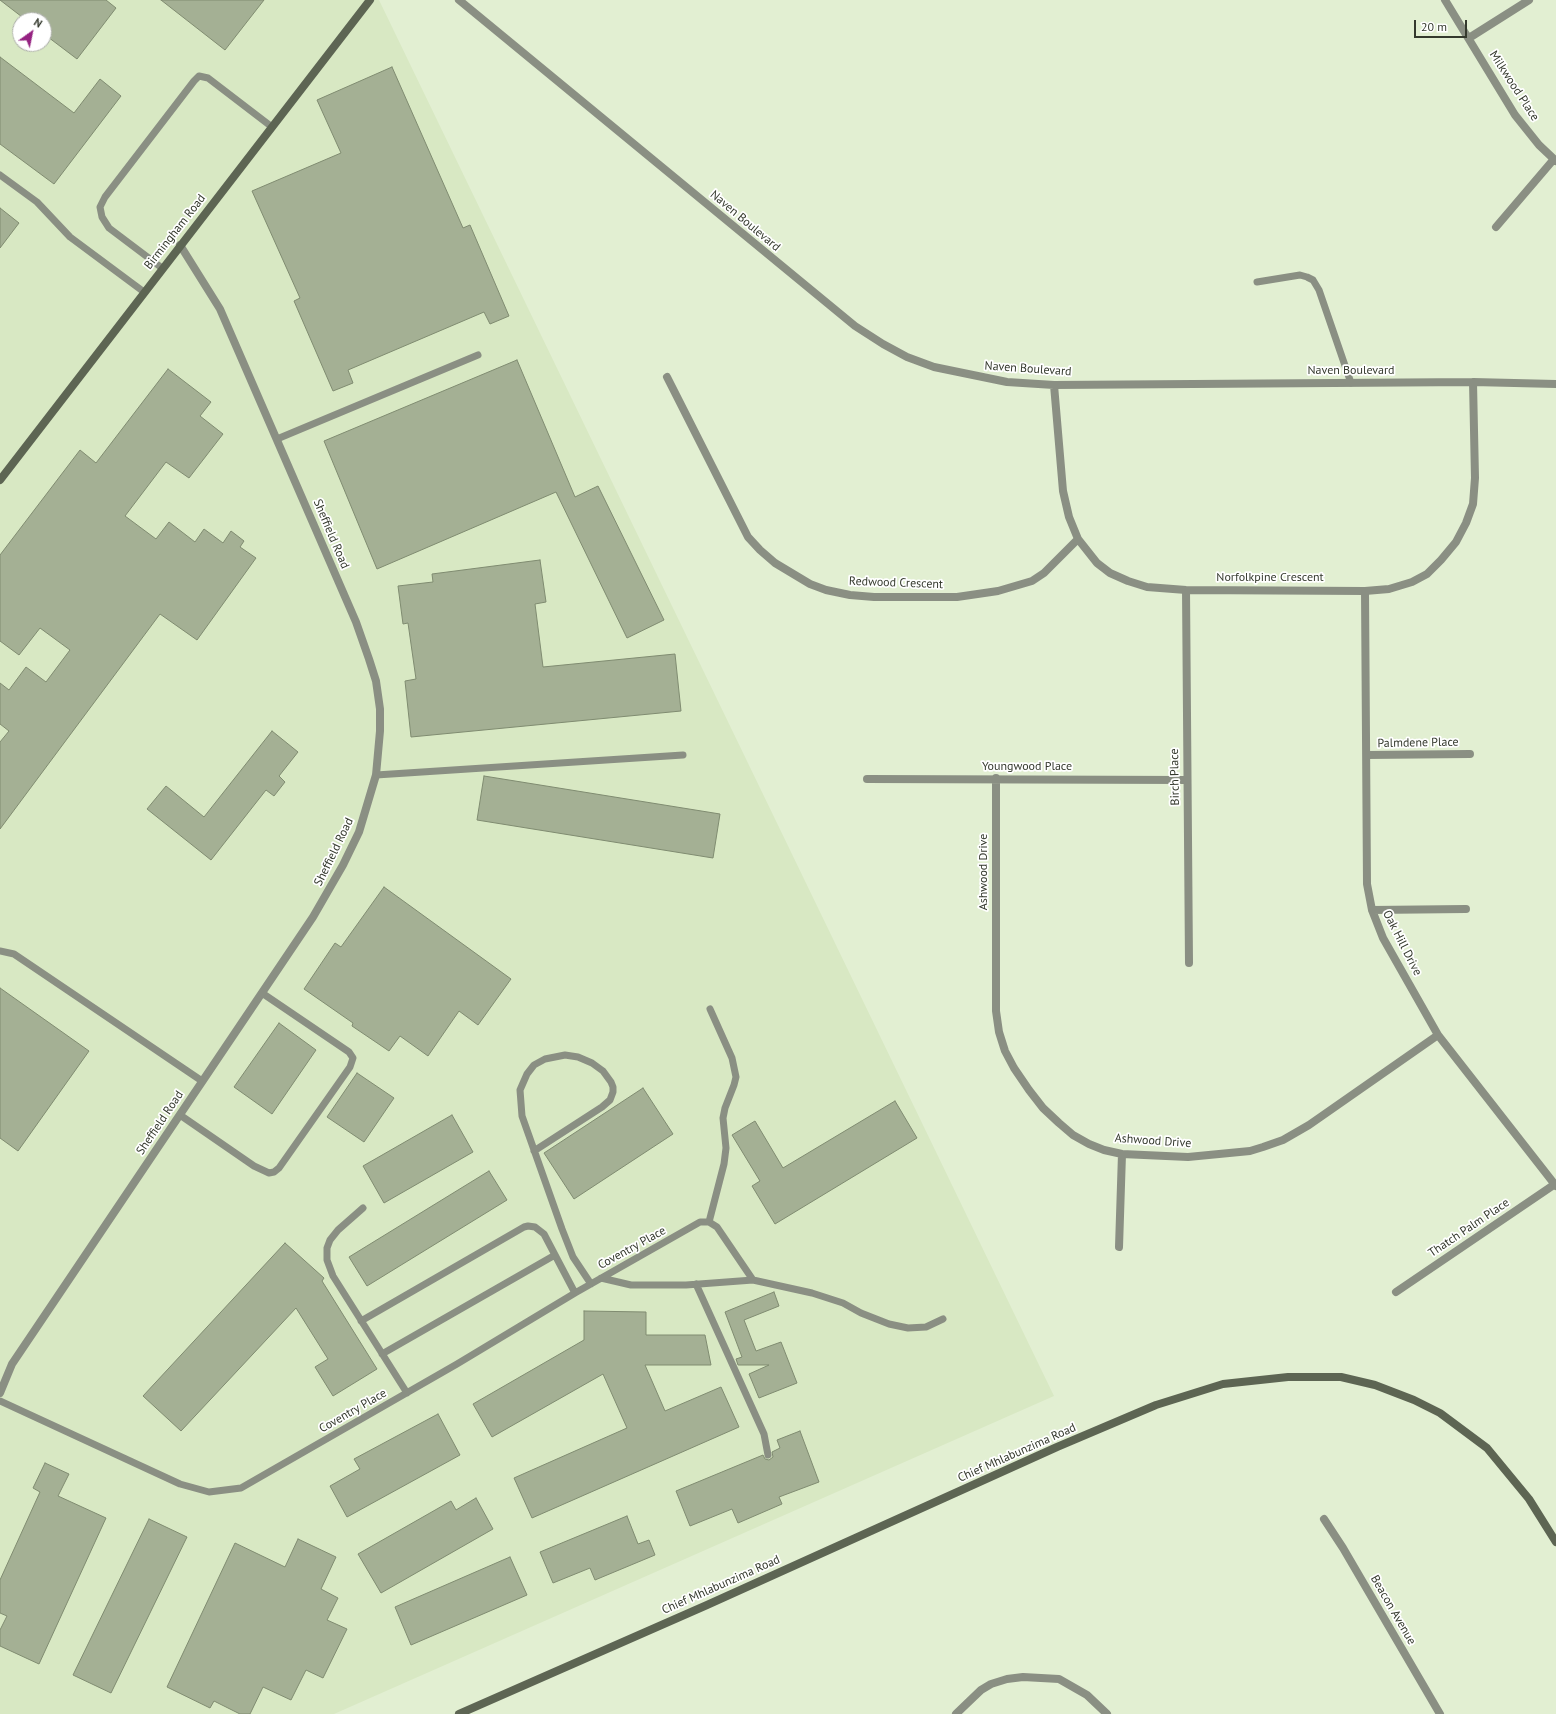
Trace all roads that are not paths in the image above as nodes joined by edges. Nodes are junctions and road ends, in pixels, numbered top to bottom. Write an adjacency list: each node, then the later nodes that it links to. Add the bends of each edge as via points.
1 (370, 0): 6 (main road, Birmingham Road)
2 (459, 0): 19 (street, Naven Boulevard, via 855,326 907,357 934,367 1007,382)
3 (1445, 0): 5 (street, Milkwood Place)
4 (1529, 0): 5 (street)
5 (1469, 38): 7 (street, Milkwood Place, via 1515,115)
6 (272, 127): 10 (main road, Birmingham Road); 11 (lane, via 208,78 199,76 194,81 100,207 102,217 109,228)
7 (1555, 160): 9 (street)
8 (0, 175): 13 (lane, via 37,202 70,237)
9 (1496, 227)
10 (180, 245): 11 (main road, Birmingham Road); 20 (street, Sheffield Road, via 220,309)
11 (162, 268): 13 (main road, Birmingham Road)
12 (1257, 282): 17 (lane, via 1300,275 1312,280 1319,290)
13 (144, 292): 21 (main road, Birmingham Road)
14 (478, 355): 20 (lane)
15 (667, 377): 22 (street, Redwood Crescent, via 748,537 775,563 810,584 850,595 874,597 957,597 998,591 1032,581 1044,573)
16 (1473, 382): 17 (street, Naven Boulevard); 18 (street, Naven Boulevard); 24 (street, Norfolkpine Crescent, via 1475,478 1473,504 1466,523 1456,542 1427,574 1389,589)
17 (1351, 383): 19 (street, Naven Boulevard)
18 (1556, 384)
19 (1054, 385): 22 (street, Norfolkpine Crescent, via 1063,491 1069,517)
20 (277, 439): 28 (street, Sheffield Road, via 356,622 372,666 380,709)
21 (0, 480)
22 (1078, 539): 23 (street, Norfolkpine Crescent, via 1097,563 1128,581 1147,587)
23 (1186, 590): 24 (street, Norfolkpine Crescent); 31 (street, Birch Place)
24 (1365, 591): 27 (street, Oak Hill Drive)
25 (1470, 754): 27 (street, Palmdene Place)
26 (683, 755): 28 (lane)
27 (1367, 755): 33 (street, Oak Hill Drive, via 1367,884)
28 (376, 775): 36 (street, Sheffield Road, via 359,832 343,865 313,917)
29 (996, 778): 30 (street, Youngwood Place); 31 (street, Youngwood Place); 42 (street, Ashwood Drive, via 996,1011 1005,1051 1029,1090 1059,1123 1089,1144)
30 (867, 779)
31 (1187, 780): 35 (street, Birch Place)
32 (1466, 909): 33 (street)
33 (1372, 910): 38 (street, Oak Hill Drive, via 1383,938)
34 (0, 951): 39 (lane, via 14,954)
35 (1189, 963)
36 (262, 993): 39 (street, Sheffield Road); 40 (lane, via 349,1052 353,1058 350,1067 274,1172 262,1170)
37 (710, 1009): 45 (lane, via 732,1058 736,1077 724,1108 724,1164)
38 (1438, 1035): 42 (street, Ashwood Drive, via 1284,1140 1250,1151 1188,1157); 43 (street, Oak Hill Drive)
39 (202, 1081): 40 (street, Sheffield Road)
40 (180, 1115): 57 (street, Sheffield Road, via 12,1364)
41 (534, 1151): 41 (lane, via 610,1100 613,1087 603,1070 585,1060 565,1056 544,1059 534,1065 520,1090 520,1109); 50 (lane, via 573,1258)
42 (1122, 1154): 46 (street)
43 (1555, 1185): 52 (street, Thatch Palm Place)
44 (363, 1208): 55 (lane, via 338,1230 327,1248 327,1260 333,1276)
45 (709, 1222): 48 (lane, Coventry Place, via 700,1222); 49 (lane, via 720,1232)
46 (1119, 1247)
47 (555, 1255): 53 (lane); 55 (lane, via 540,1230 532,1226 524,1227); 56 (lane)
48 (601, 1278): 50 (lane, Coventry Place); 51 (lane, via 631,1285)
49 (752, 1280): 51 (lane); 54 (lane, via 812,1293 843,1303 889,1324 908,1328 926,1327)
50 (591, 1284): 53 (lane, Coventry Place)
51 (696, 1284): 60 (lane, via 764,1434)
52 (1396, 1292)
53 (575, 1293): 58 (lane, Coventry Place)
54 (943, 1319)
55 (361, 1321): 56 (lane)
56 (382, 1354): 58 (lane)
57 (0, 1393)
58 (407, 1393): 59 (lane, Coventry Place, via 241,1488 209,1492 180,1484)
59 (0, 1401)
60 (768, 1455)
61 (1324, 1519): 66 (street, Beacon Avenue)
62 (1556, 1542): 63 (main road, Chief Mhlabunzima Road, via 1529,1499 1487,1448 1440,1413 1414,1400 1375,1385 1341,1377 1288,1377 1223,1384 1156,1405 1057,1447)
63 (459, 1714)
64 (956, 1714): 65 (street, via 991,1684 1023,1677 1060,1679 1087,1695)
65 (1106, 1714)
66 (1440, 1714)

